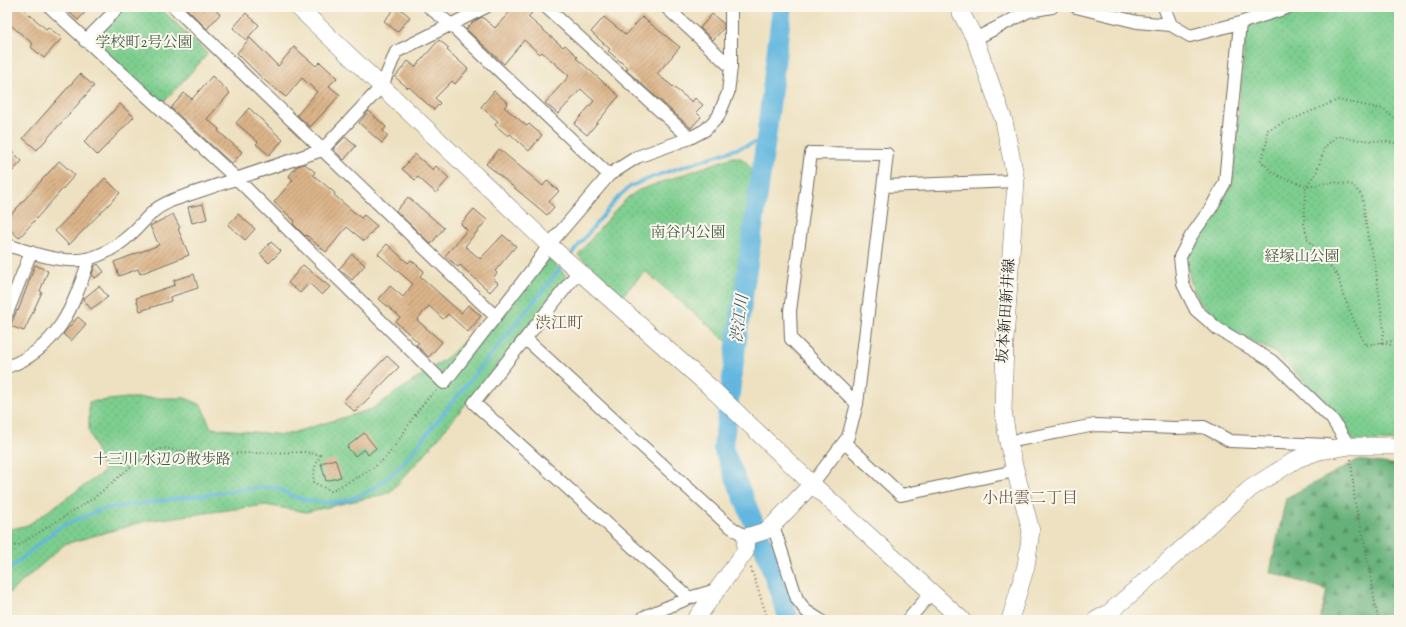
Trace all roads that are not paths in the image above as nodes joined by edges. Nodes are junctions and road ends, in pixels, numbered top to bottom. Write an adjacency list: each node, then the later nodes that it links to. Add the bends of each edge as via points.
1 (50, 7): 19 (street)
2 (119, 7): 19 (street)
3 (174, 7): 23 (street)
4 (298, 7): 21 (street)
5 (429, 7): 16 (street)
6 (486, 7): 16 (street)
7 (546, 7): 22 (street)
8 (666, 7): 20 (street)
9 (731, 7): 20 (street)
10 (958, 7): 18 (street, 坂本新田新井線)
11 (1052, 7): 18 (street, via 1029,11)
12 (1076, 7): 17 (street, via 1137,22)
13 (1164, 7): 17 (street)
14 (1289, 7): 15 (street)
15 (1240, 23): 17 (street, via 1190,36); 40 (street, via 1225,182 1212,208 1191,236 1180,257 1183,284 1196,310 1218,329 1272,361 1332,419)
16 (450, 24): 21 (street, via 396,52); 24 (street)
17 (1171, 25)
18 (975, 39): 26 (street, 坂本新田新井線, via 1004,121)
19 (85, 41): 25 (street)
20 (731, 66): 22 (street, via 728,92 718,117 705,130)
21 (382, 86): 23 (street); 29 (street)
22 (690, 138): 24 (street, via 637,157)
23 (322, 150): 25 (street); 34 (street)
24 (609, 175): 29 (street)
25 (237, 179): 31 (street, via 192,193 155,209 130,236); 34 (street, via 444,383)
26 (1016, 181): 27 (street); 39 (street, 坂本新田新井線, via 1002,410)
27 (884, 186): 37 (street); 37 (street, via 888,154 811,153 790,311 791,339)
28 (7, 245): 30 (street)
29 (553, 248): 32 (street); 34 (street)
30 (31, 252): 31 (street, via 66,261); 33 (street)
31 (89, 260): 36 (street, via 76,297 54,337 41,349 19,363)
32 (578, 269): 35 (street); 43 (street, via 711,388)
33 (7, 313)
34 (496, 316)
35 (526, 339): 45 (street, via 728,525); 48 (street, via 474,403)
36 (7, 367)
37 (857, 404): 38 (street, via 848,437)
38 (844, 442): 42 (street, via 901,495); 43 (street)
39 (1008, 442): 40 (street, via 1095,425 1204,427 1230,441); 42 (street, 坂本新田新井線)
40 (1349, 446): 41 (street); 55 (street, via 1319,451 1297,459 1251,488 1109,613)
41 (1399, 446)
42 (1015, 471): 54 (street, 坂本新田新井線, via 1031,531 1026,566)
43 (812, 484): 44 (street); 47 (street)
44 (769, 528): 45 (street); 51 (street, via 797,599 806,611)
45 (745, 545): 46 (street)
46 (716, 590): 48 (street); 50 (street)
47 (932, 592): 52 (street); 53 (street)
48 (689, 598): 49 (street)
49 (644, 616)
50 (696, 620)
51 (820, 620)
52 (908, 620)
53 (962, 620)
54 (1010, 620)
55 (1096, 620)

